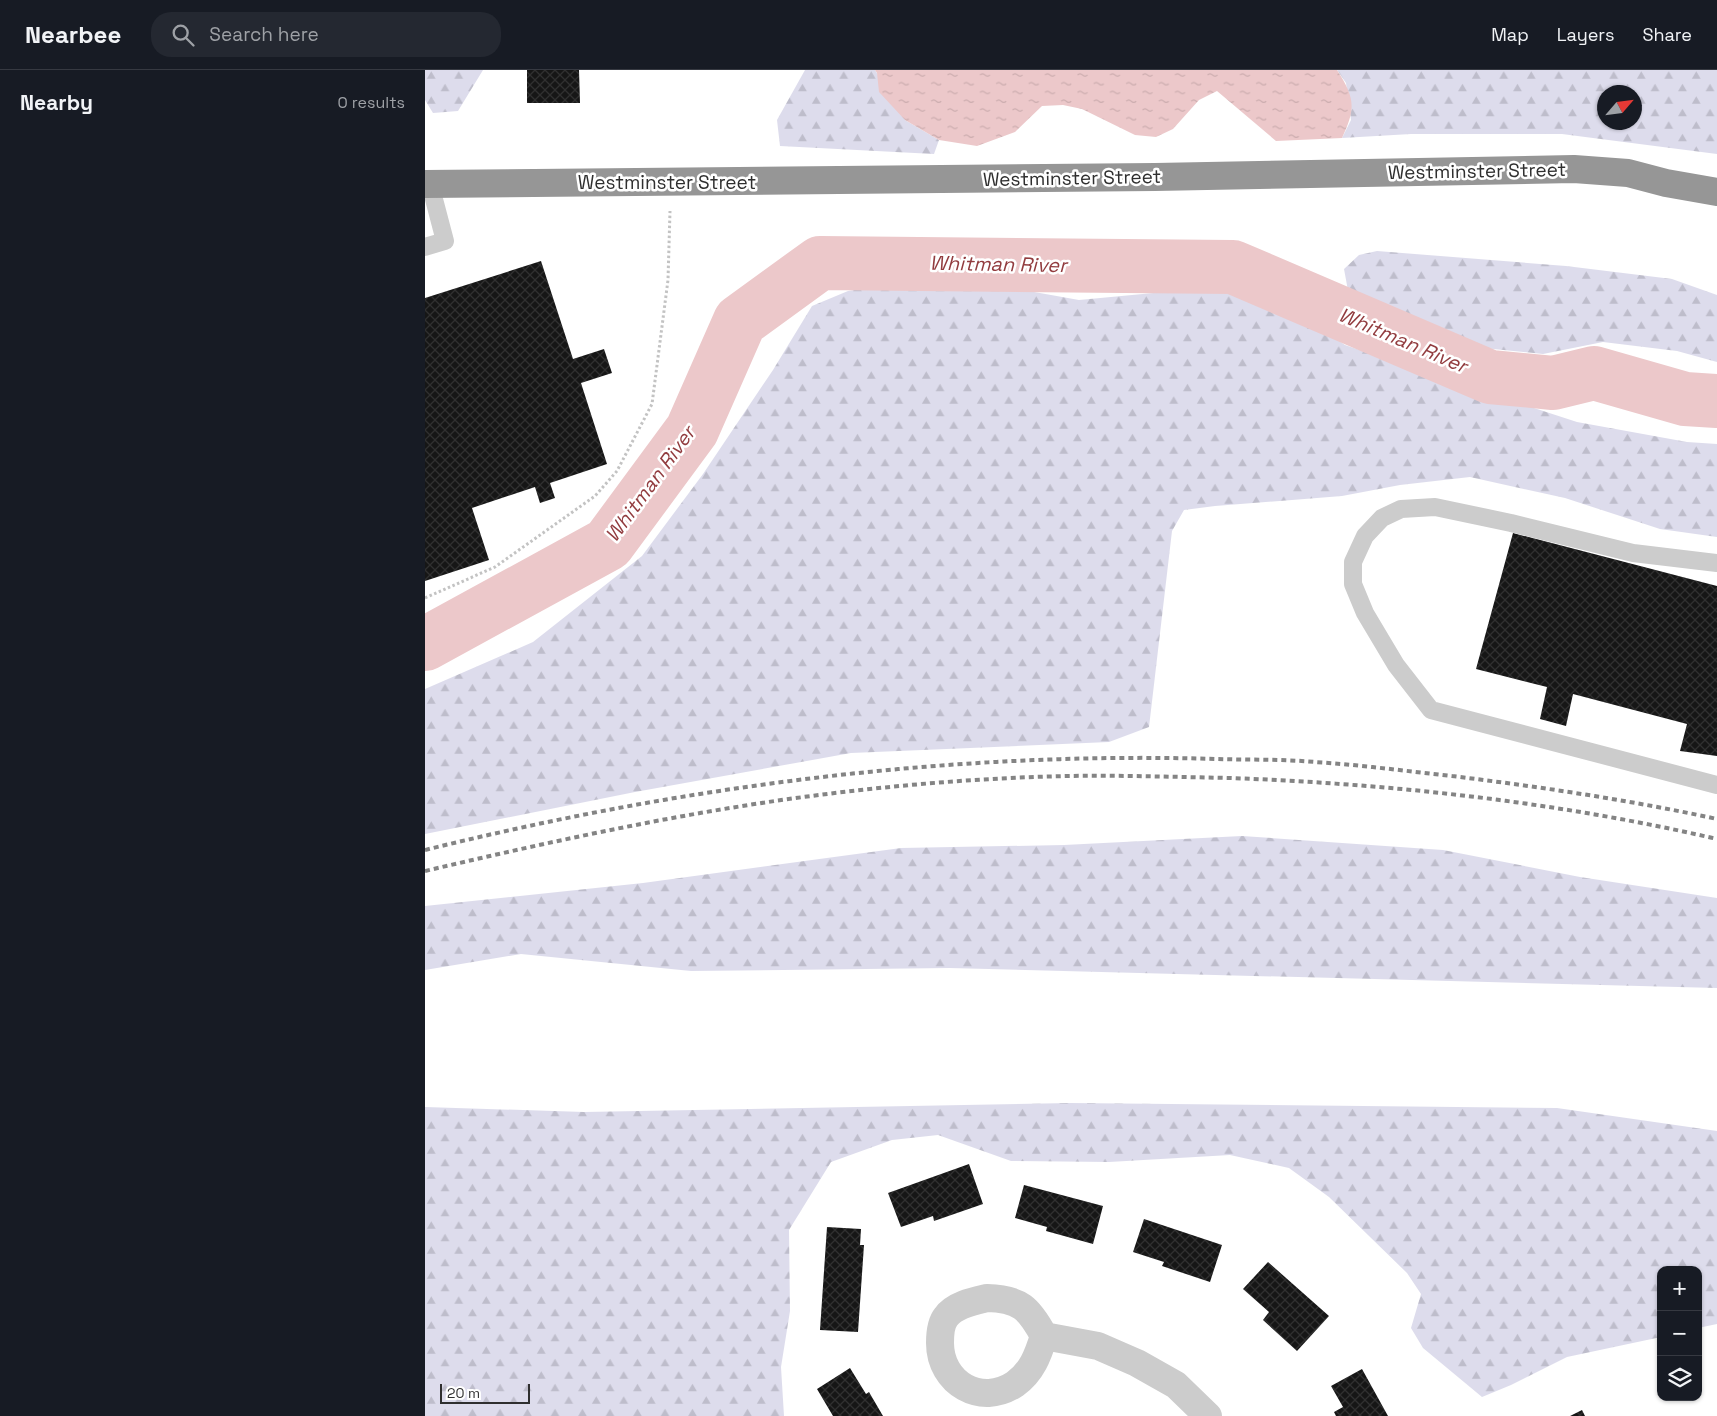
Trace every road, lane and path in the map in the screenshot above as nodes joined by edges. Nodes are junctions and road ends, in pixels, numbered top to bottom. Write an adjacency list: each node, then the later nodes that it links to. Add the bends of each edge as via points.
1 (427, 181): 2 (highway, Westminster Street); 4 (lane, via 445,241)
2 (671, 182): 3 (highway, Westminster Street, via 1574,169 1628,173); 6 (path, via 668,280 652,404 617,471 595,496 495,566)
3 (1717, 192)
4 (425, 247)
5 (1717, 563): 7 (lane, via 1633,554 1511,523 1435,508 1401,509 1382,518 1365,536 1353,562 1353,584 1365,614 1396,665 1431,710)
6 (425, 598)
7 (1717, 785)
8 (1044, 1336): 9 (street, via 1098,1346 1137,1364 1176,1385)
9 (1208, 1416)

